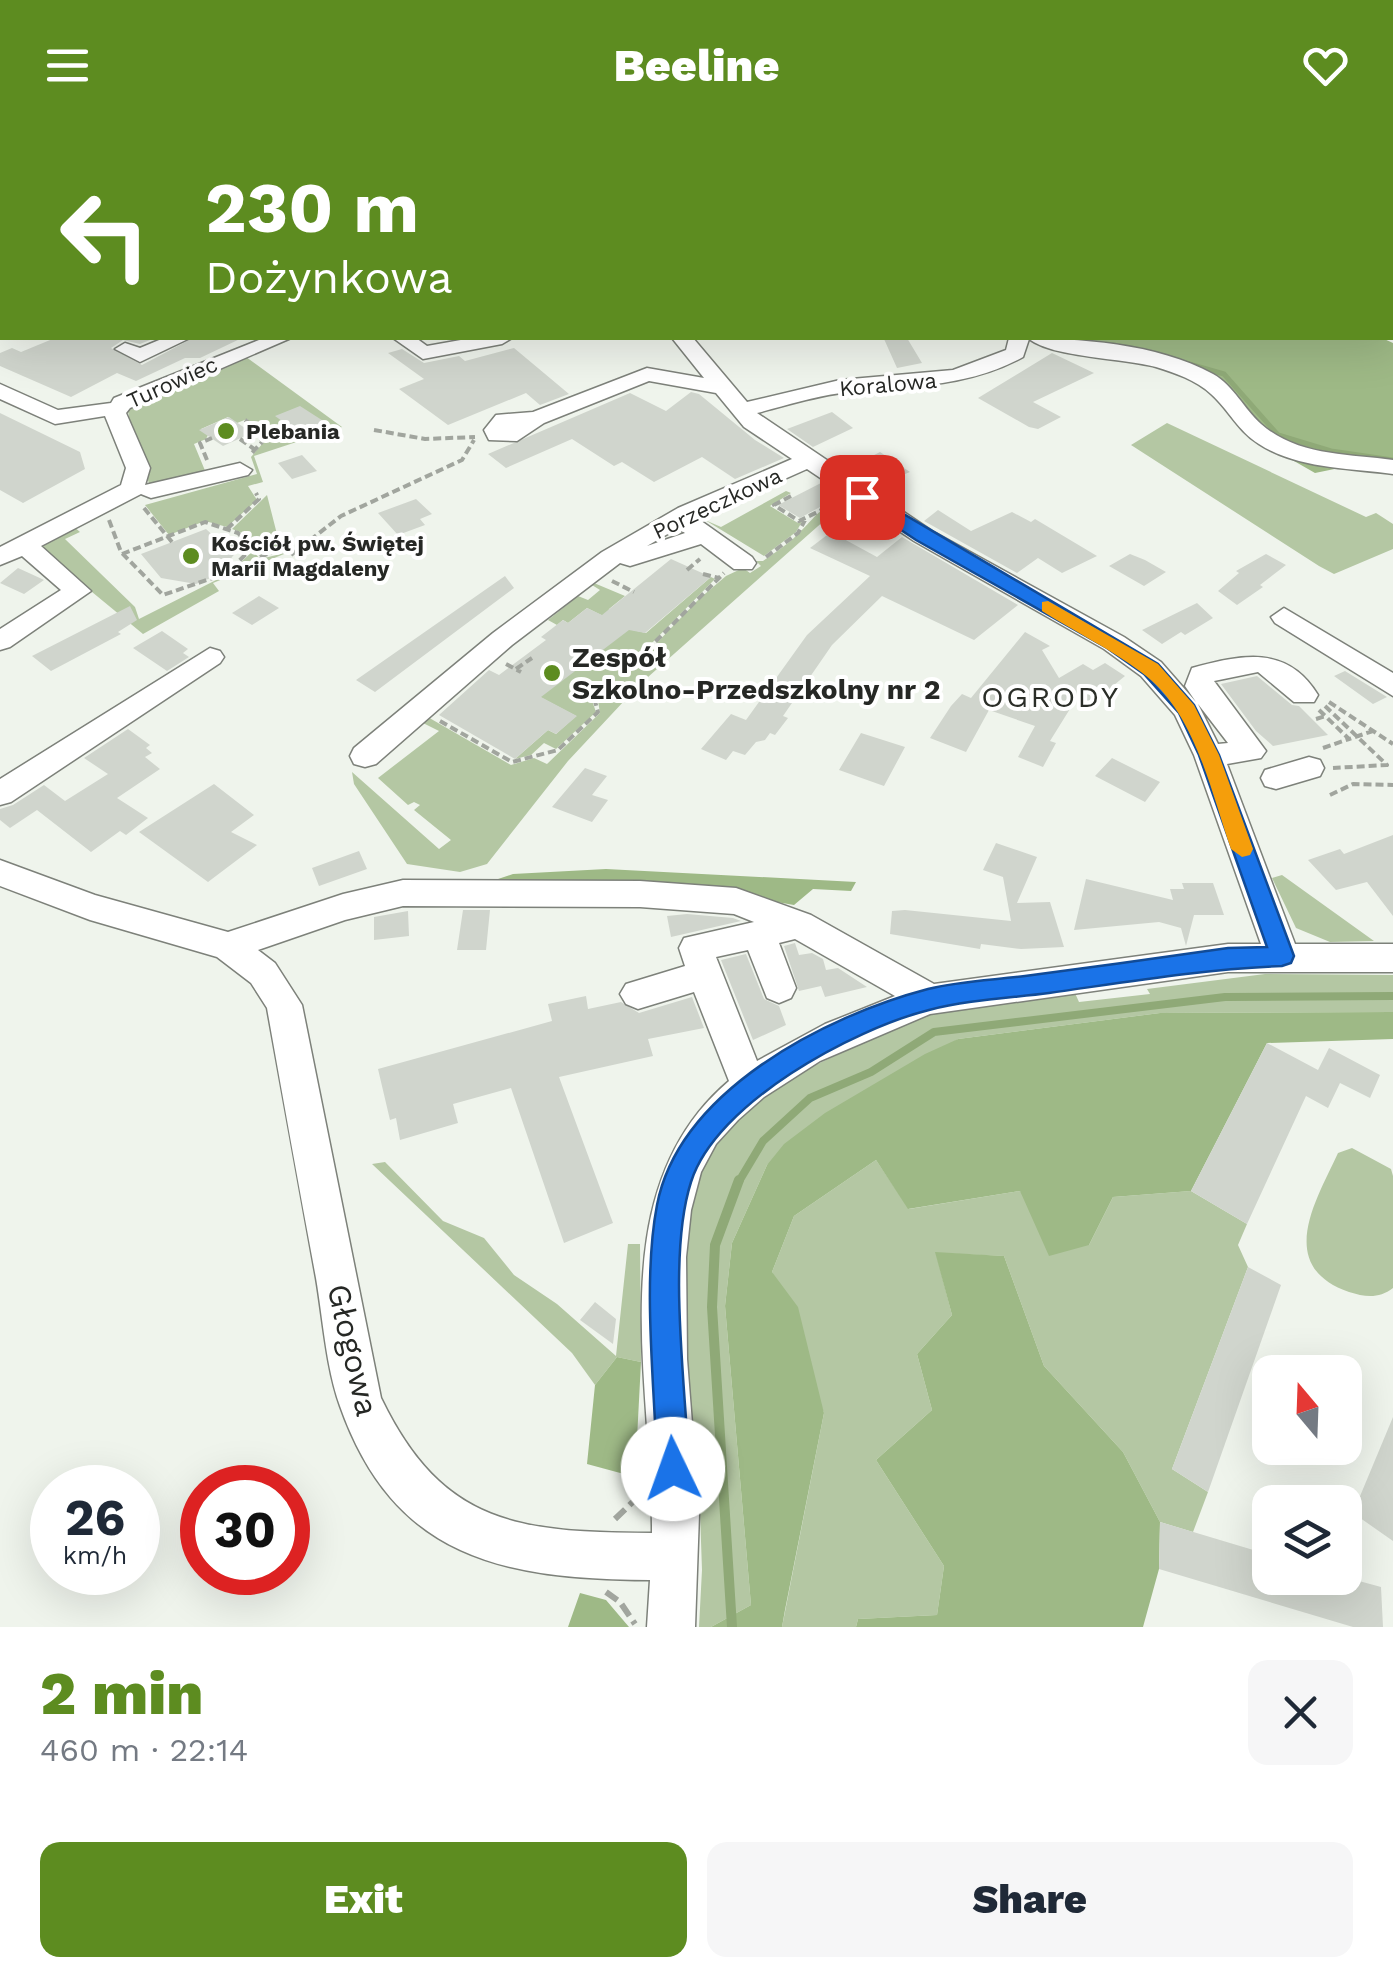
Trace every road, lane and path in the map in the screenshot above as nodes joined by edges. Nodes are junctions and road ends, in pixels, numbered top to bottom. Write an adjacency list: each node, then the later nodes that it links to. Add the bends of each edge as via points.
1 (176, 340): 8 (street, via 140,356)
2 (276, 340): 13 (street, Turowiec)
3 (406, 340): 9 (street)
4 (491, 340): 9 (street)
5 (684, 340): 11 (street)
6 (1019, 340): 14 (street, Koralowa, via 1016,353 965,374 836,388)
7 (1049, 340): 25 (street, via 1199,376 1282,448)
8 (126, 349)
9 (423, 353): 10 (street)
10 (442, 369)
11 (720, 387): 14 (street); 15 (street, via 647,374)
12 (0, 391): 13 (street, via 55,417)
13 (110, 409): 17 (street, via 78,422); 30 (street, Turowiec, via 138,475 128,493)
14 (740, 410): 24 (street)
15 (536, 418)
16 (374, 430): 18 (path, via 425,439)
17 (100, 432)
18 (476, 437)
19 (212, 438): 21 (path)
20 (240, 438): 22 (path)
21 (200, 443)
22 (247, 460): 28 (street)
23 (462, 460): 36 (path, via 341,516 292,554 278,550 260,557)
24 (808, 460): 33 (street, Porzeczkowa); 63 (street, via 922,536 1151,669 1187,710)
25 (1393, 467)
26 (256, 493): 32 (path, via 260,500)
27 (791, 496): 31 (path, via 774,506 799,521)
28 (146, 497): 34 (path)
29 (850, 501): 31 (path)
30 (105, 504): 35 (street, Turowiec); 38 (path)
31 (807, 516): 37 (path, via 798,533)
32 (227, 530): 34 (path, via 205,522); 36 (path)
33 (690, 536): 39 (path); 40 (street); 64 (street, Porzeczkowa, via 683,544 617,554)
34 (170, 540): 38 (path)
35 (9, 546): 49 (street, via 78,591)
36 (252, 548): 45 (path, via 227,573 184,590 163,594)
37 (772, 553)
38 (122, 554): 45 (path)
39 (698, 561): 41 (path); 44 (path, via 724,574)
40 (743, 563)
41 (687, 570)
42 (703, 574): 44 (path)
43 (158, 576): 45 (path)
44 (720, 578): 50 (path)
45 (147, 581)
46 (622, 586): 47 (path)
47 (634, 592)
48 (1284, 618): 54 (street)
49 (0, 641)
50 (648, 650)
51 (210, 657): 69 (street)
52 (532, 658): 53 (path)
53 (516, 669)
54 (1393, 686)
55 (597, 696): 57 (path, via 598,712 558,750 512,762)
56 (1310, 707): 58 (path); 58 (path); 63 (street, via 1280,669 1263,662 1202,675 1202,690 1251,751)
57 (428, 714)
58 (1326, 716): 61 (path)
59 (1372, 731): 60 (path); 60 (path, via 1320,702); 62 (path)
60 (1359, 736): 61 (path); 66 (path, via 1388,765)
61 (1348, 739): 66 (path, via 1321,746)
62 (1393, 744)
63 (1209, 755): 75 (street)
64 (365, 756)
65 (1321, 768): 66 (path); 67 (street)
66 (1343, 768)
67 (1276, 778)
68 (1393, 785): 70 (path, via 1353,784)
69 (0, 794)
70 (1330, 794)
71 (0, 873): 74 (street, Głogowa)
72 (799, 925): 73 (street); 74 (street, via 736,901 403,893); 80 (street)
73 (759, 934): 77 (street, via 696,948); 78 (street)
74 (228, 946): 84 (street, Głogowa, via 262,973 284,1005 354,1379 368,1424 390,1462 442,1514 492,1541 546,1554)
75 (1282, 956): 76 (street); 80 (street)
76 (1393, 958)
77 (705, 974): 79 (street); 81 (street)
78 (779, 988)
79 (638, 994)
80 (930, 999): 81 (street, via 816,1047)
81 (750, 1088): 84 (street, via 702,1134 671,1204 666,1262)
82 (644, 1487): 83 (path, via 623,1515)
83 (603, 1524)
84 (675, 1557): 87 (street)
85 (596, 1588): 86 (path, via 620,1602)
86 (636, 1627)
87 (671, 1627)

